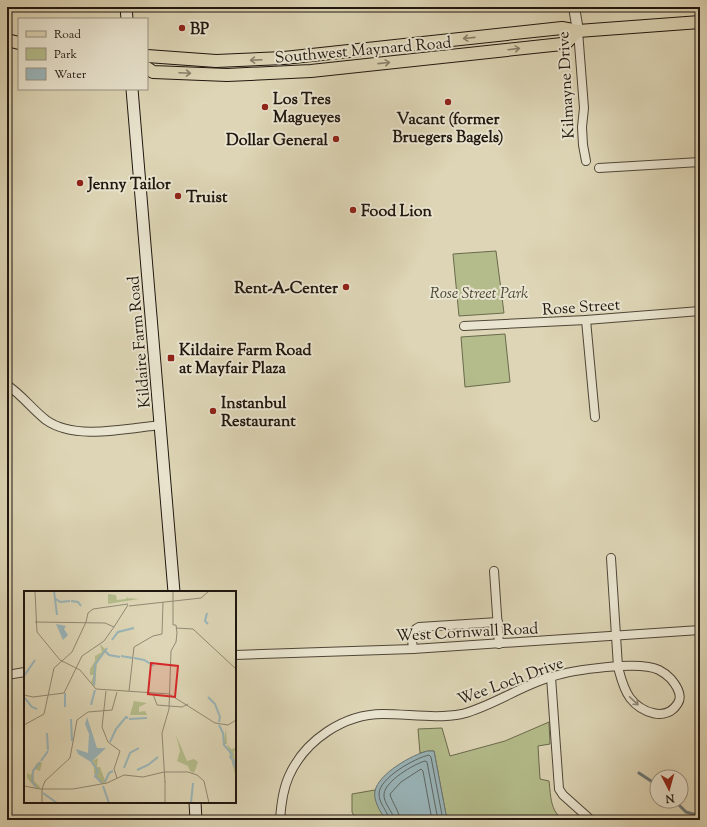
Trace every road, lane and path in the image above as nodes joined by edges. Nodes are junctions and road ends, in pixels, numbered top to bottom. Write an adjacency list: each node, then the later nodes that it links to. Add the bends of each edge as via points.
1 (126, 7): 3 (main road)
2 (574, 7): 5 (street, Kilmayne Drive)
3 (127, 18)
4 (700, 22): 5 (main road, Southwest Maynard Road)
5 (578, 31): 8 (main road, Southwest Maynard Road, one-way to 8, via 562,28); 11 (main road, Southwest Maynard Road, one-way to 5, via 562,44); 13 (street, Kilmayne Drive, via 584,108 583,145)
6 (7, 40): 7 (main road)
7 (18, 43)
8 (394, 47): 9 (main road, Southwest Maynard Road, one-way to 9, via 284,58 216,61); 11 (main road, via 366,57 318,63)
9 (148, 56)
10 (148, 69): 11 (main road, Southwest Maynard Road, one-way to 11, via 153,72 227,75)
11 (312, 71)
12 (132, 90): 21 (main road, Kildaire Farm Road)
13 (586, 161)
14 (700, 162): 15 (street)
15 (599, 168)
16 (700, 311): 17 (street, Rose Street)
17 (586, 320): 18 (street, Rose Street); 20 (street)
18 (464, 326)
19 (7, 385): 21 (street, via 47,420 68,430 98,431)
20 (595, 417)
21 (161, 425): 24 (main road, Kildaire Farm Road)
22 (611, 558): 27 (street)
23 (494, 571): 25 (street)
24 (174, 591)
25 (498, 622): 28 (street); 29 (street, via 419,627 412,632)
26 (700, 630): 27 (street, West Cornwall Road)
27 (617, 636): 28 (street, West Cornwall Road); 31 (street)
28 (499, 644): 29 (street, West Cornwall Road)
29 (413, 649): 30 (street, West Cornwall Road)
30 (236, 655)
31 (618, 667): 31 (street, Wee Loch Drive, one-way to 31, via 622,683 630,698 645,711 663,714 678,704 678,690 670,678 659,670 647,666); 34 (street, Wee Loch Drive)
32 (24, 672): 33 (street)
33 (7, 675)
34 (552, 677): 37 (street, Wee Loch Drive, via 462,714 382,714 340,724 311,745 294,767 284,791); 38 (street, via 559,789)
35 (194, 803): 36 (main road)
36 (196, 820)
37 (280, 820)
38 (591, 820)

